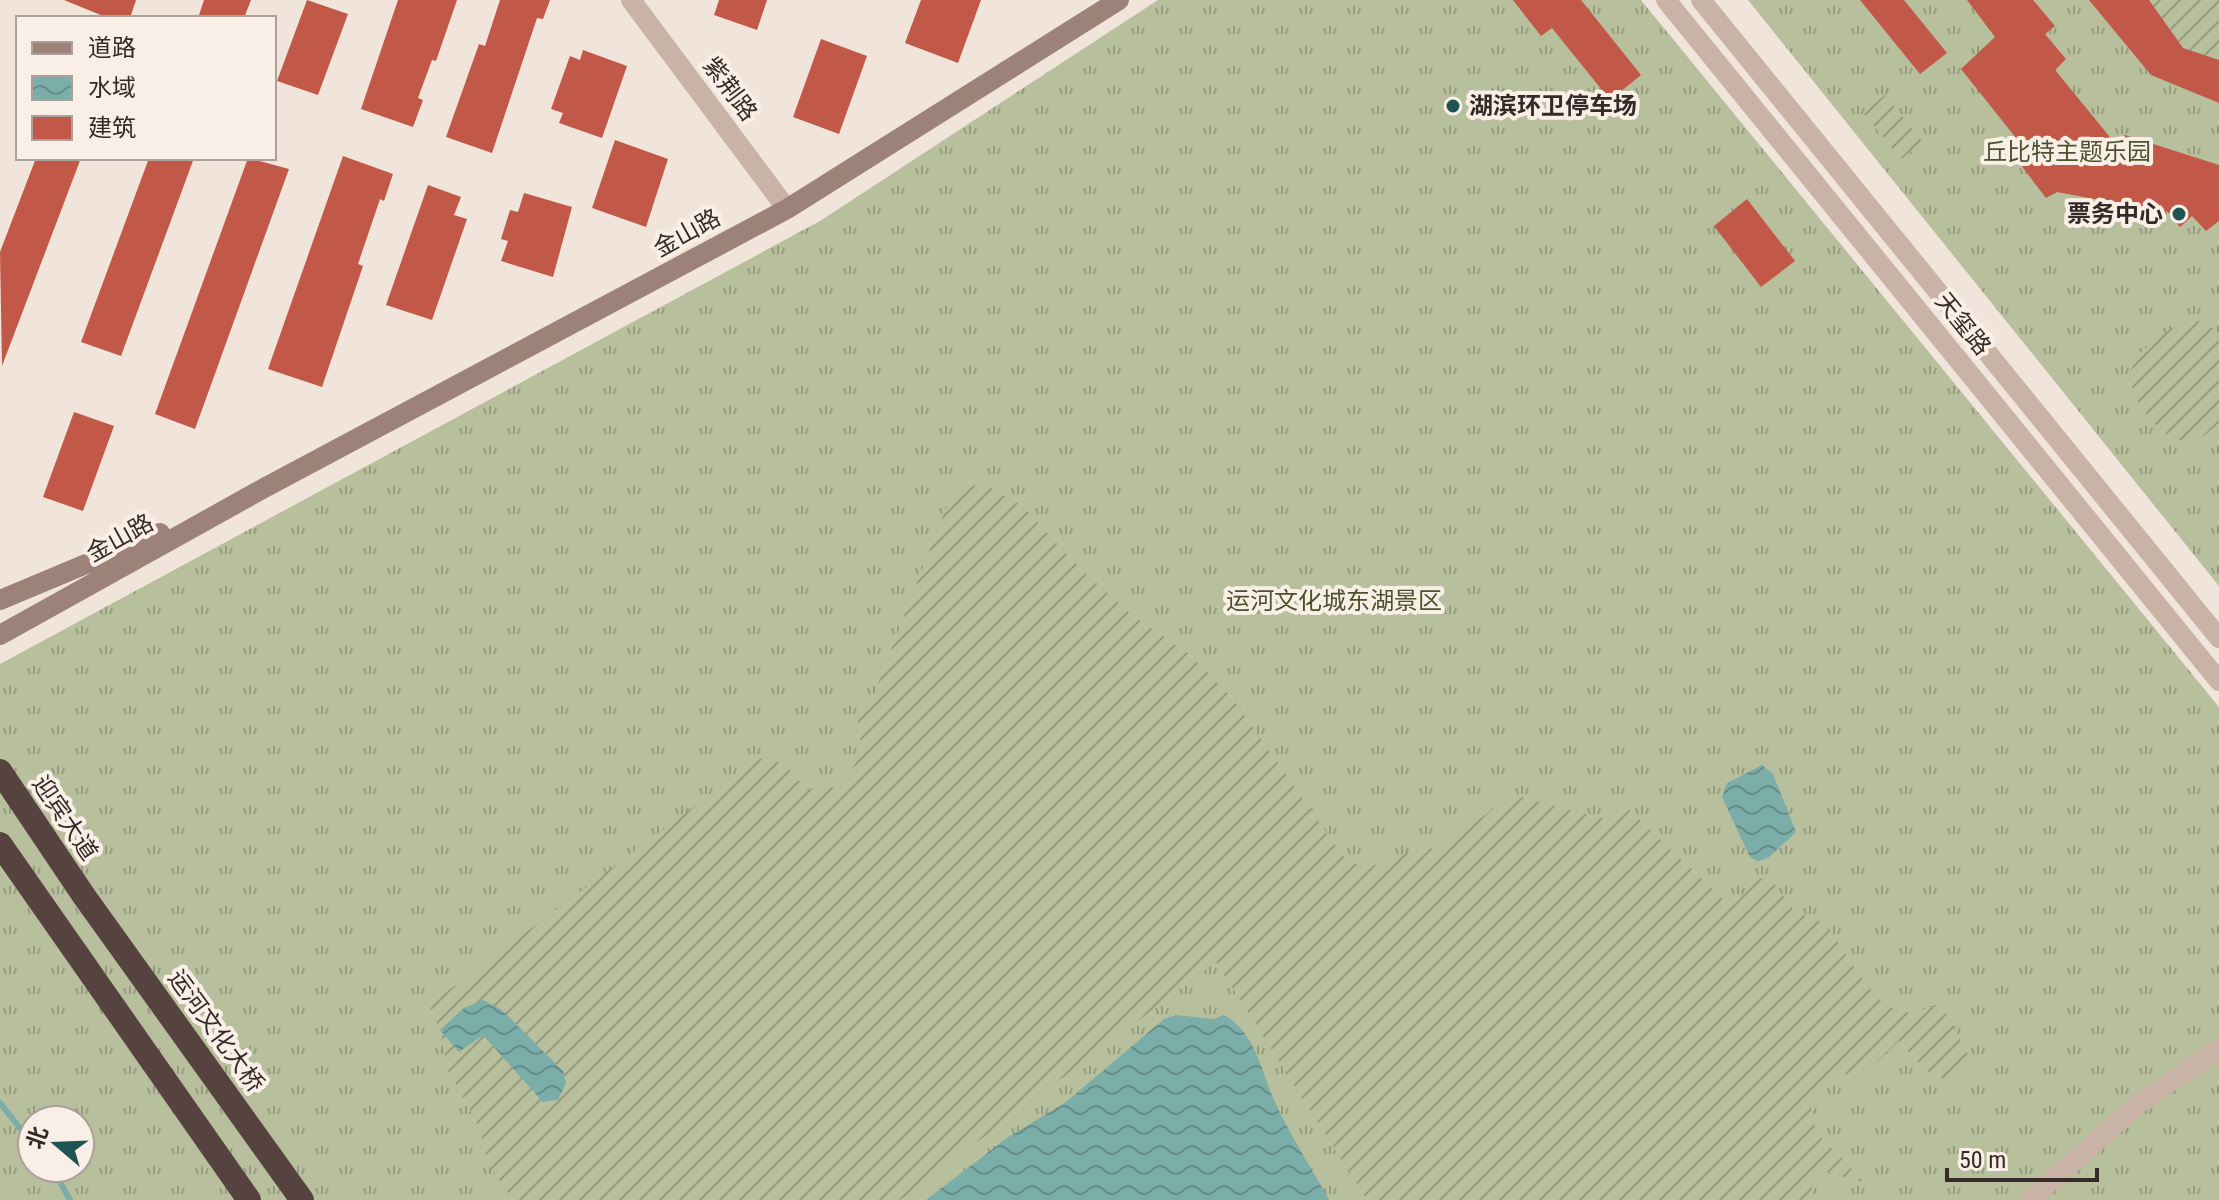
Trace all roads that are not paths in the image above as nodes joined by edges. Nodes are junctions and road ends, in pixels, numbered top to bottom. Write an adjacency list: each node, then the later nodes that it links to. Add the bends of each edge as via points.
1 (631, 0): 5 (street, 紫荆路)
2 (1119, 0): 5 (street, 金山路)
3 (1666, 0): 10 (street, 天玺路)
4 (1701, 0): 9 (street, 天玺路)
5 (787, 209): 6 (street, 金山路)
6 (266, 487): 7 (street, 金山路); 8 (street, 金山路)
7 (0, 600)
8 (0, 635)
9 (2219, 638)
10 (2219, 681)
11 (0, 771): 13 (highway, 迎宾大道)
12 (0, 844): 15 (highway)
13 (84, 896): 16 (highway, 运河文化大桥)
14 (2219, 1049): 17 (street, via 2138,1104)
15 (249, 1200)
16 (302, 1200)
17 (2030, 1200)

